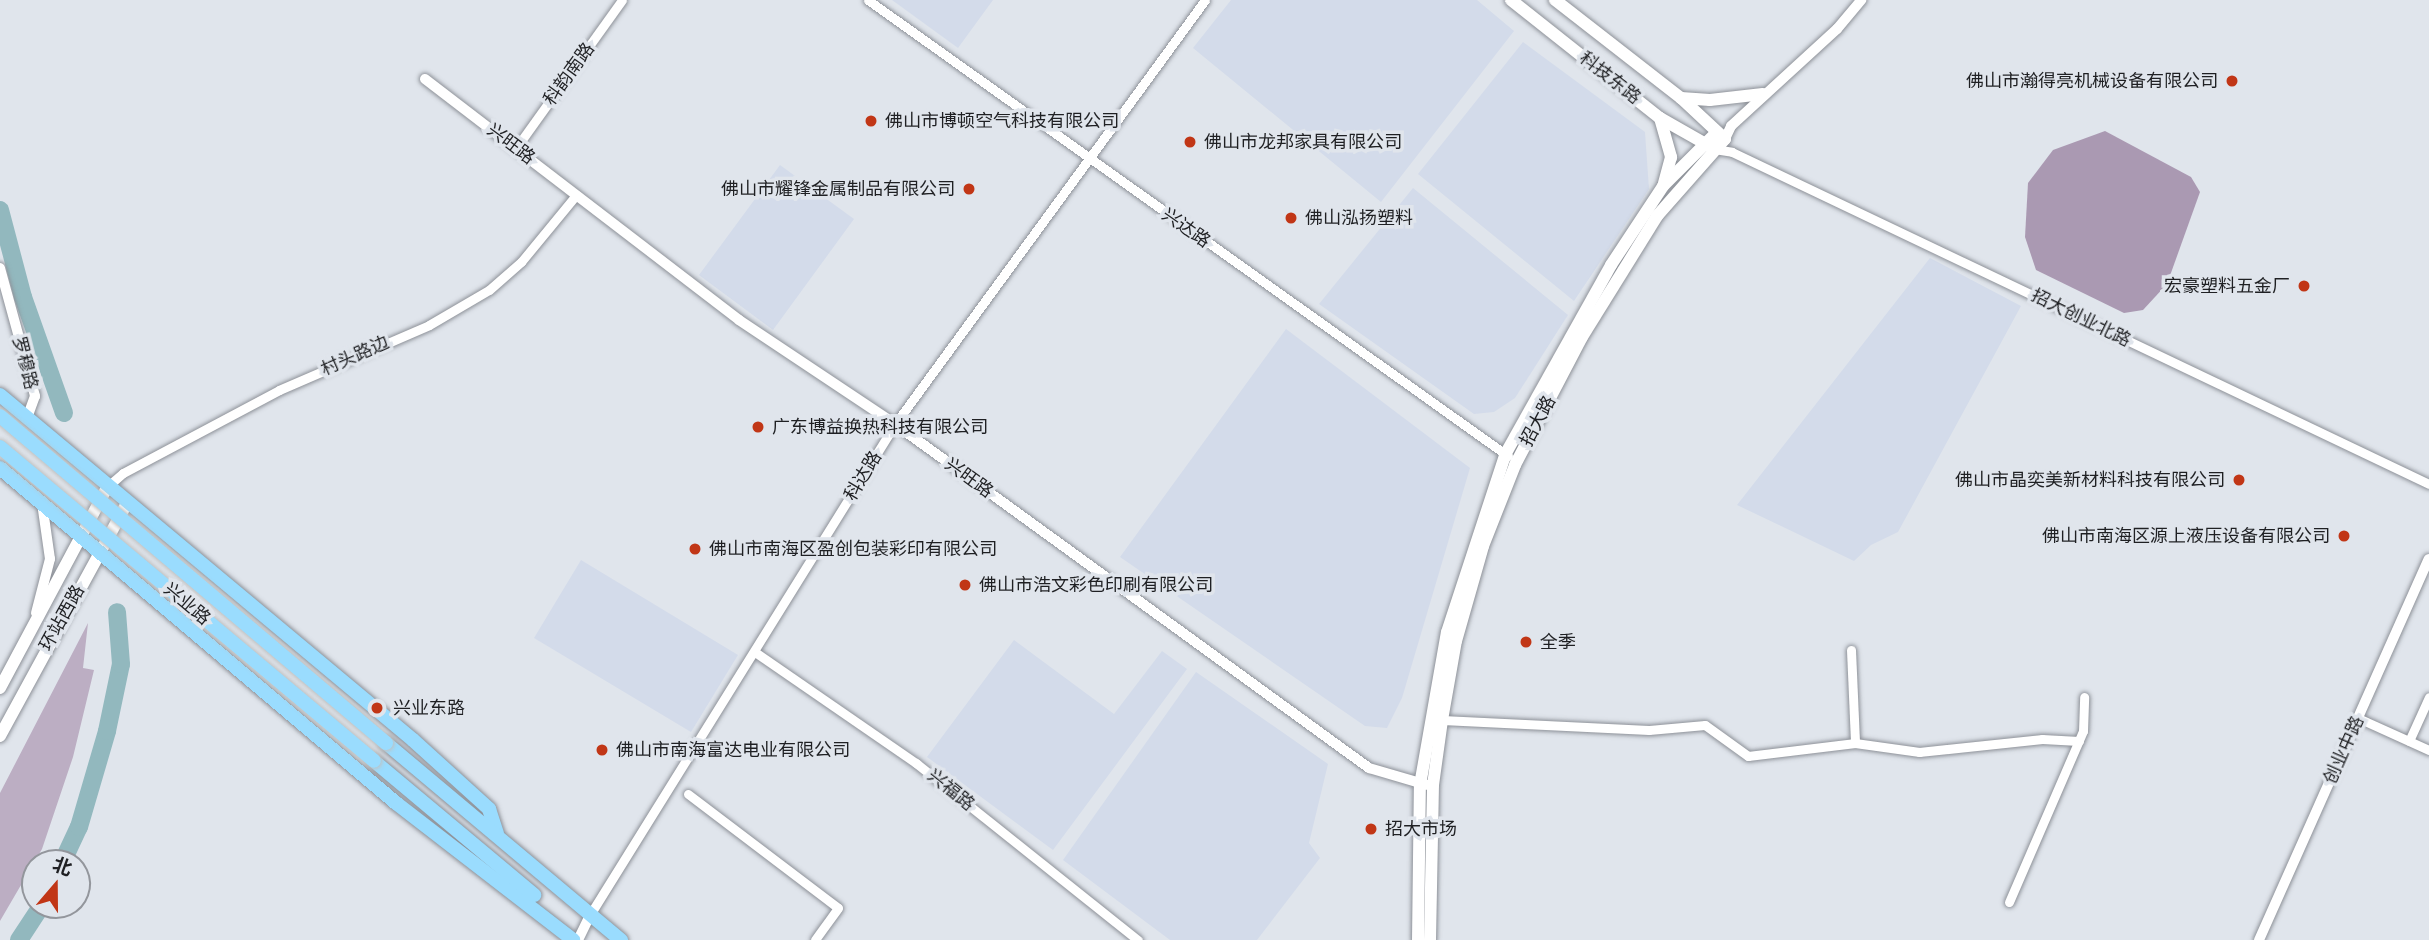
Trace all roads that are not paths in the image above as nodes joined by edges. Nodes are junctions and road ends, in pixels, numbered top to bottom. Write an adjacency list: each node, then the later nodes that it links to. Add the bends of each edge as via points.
1 (622, 0): 13 (street, 科韵南路)
2 (868, 0): 15 (street, 兴达路)
3 (1205, 0): 15 (street, 科达路)
4 (1511, 0): 10 (main road, 科技东路)
5 (1555, 0): 9 (main road)
6 (1861, 0): 8 (street, 招大路, via 1837,29)
7 (425, 79): 13 (street, 兴旺路)
8 (1763, 94): 9 (main road); 11 (street, 招大路)
9 (1681, 98): 11 (main road)
10 (1660, 118): 12 (main road, 科技东路); 16 (main road, via 1671,157)
11 (1721, 136): 12 (main road, 招大路); 14 (street)
12 (1710, 146): 14 (street, 招大创业北路); 16 (main road, 招大路); 25 (main road, 招大路, via 1657,216 1582,337)
13 (516, 148): 17 (street, 兴旺路)
14 (1732, 152): 27 (street, 招大创业北路)
15 (1089, 160): 22 (street, 科达路); 24 (street, 兴达路)
16 (1663, 186): 24 (main road, 招大路, via 1611,265)
17 (576, 195): 22 (street, 兴旺路, via 739,320); 28 (street, 村头路边, via 521,262 489,290 429,325 279,390 123,473)
18 (0, 268): 21 (street, 罗穆路, via 35,396)
19 (0, 395): 21 (main road)
20 (0, 416): 49 (main road, bridge)
21 (27, 418): 28 (main road)
22 (895, 424): 36 (street, 科达路); 47 (street, 兴旺路, via 1369,768)
23 (0, 447): 51 (main road, 兴业路, bridge, via 539,900)
24 (1506, 453): 25 (street, 兴达路); 47 (main road, 招大路, via 1447,632)
25 (1515, 465): 41 (main road, 招大路, via 1483,546 1455,641)
26 (0, 468): 29 (main road)
27 (2429, 484)
28 (108, 486): 30 (main road); 31 (main road, 环站西路)
29 (42, 503): 31 (main road); 34 (street, via 50,559)
30 (127, 503): 32 (main road, 环站西路); 49 (main road, via 414,740 489,809)
31 (81, 535): 32 (main road); 34 (main road, 环站西路)
32 (99, 551): 42 (main road, 环站西路); 51 (main road, via 402,808)
33 (2429, 559): 40 (street, 创业中路)
34 (34, 622): 37 (main road, 环站西路)
35 (1851, 650): 45 (street)
36 (755, 652): 52 (street, 科达路); 57 (street, 兴福路, via 916,763)
37 (0, 688)
38 (2084, 697): 43 (street)
39 (2429, 697): 44 (street)
40 (2358, 718): 44 (street); 60 (street, 创业中路)
41 (1441, 720): 45 (street, via 1649,730 1705,725 1748,756); 47 (main road, 招大路)
42 (0, 736)
43 (2079, 741): 45 (street, via 2042,739 1919,752); 50 (street)
44 (2409, 741): 46 (street)
45 (1855, 743)
46 (2429, 750)
47 (1427, 785): 58 (main road, 招大路); 59 (main road, 招大路)
48 (688, 794): 56 (street, via 838,908)
49 (497, 834): 52 (main road)
50 (2009, 902)
51 (539, 910): 53 (main road)
52 (591, 914): 54 (street, 科达路); 55 (main road)
53 (573, 940)
54 (578, 940)
55 (621, 940)
56 (815, 940)
57 (1138, 940)
58 (1418, 940)
59 (1430, 940)
60 (2259, 940)

